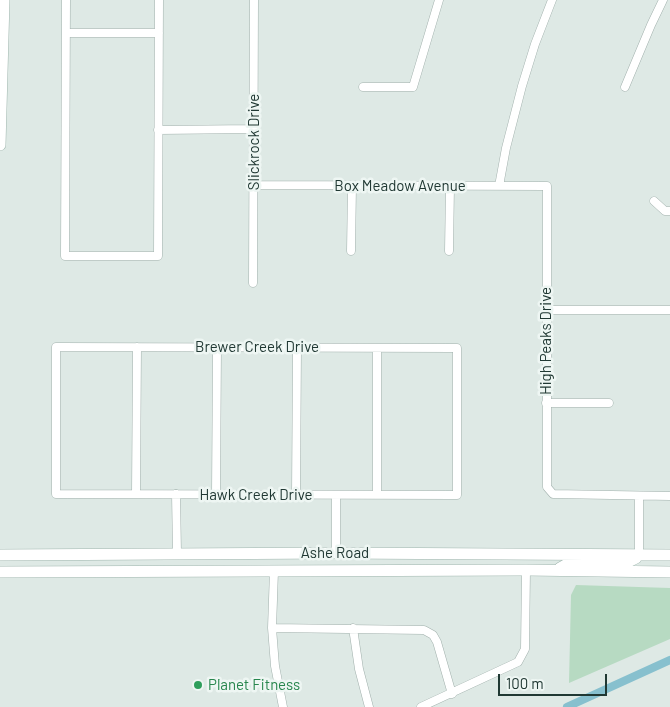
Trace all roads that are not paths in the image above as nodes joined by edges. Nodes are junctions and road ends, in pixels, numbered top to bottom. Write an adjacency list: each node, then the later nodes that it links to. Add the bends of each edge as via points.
1 (4, 0): 14 (street)
2 (66, 0): 8 (street)
3 (159, 0): 9 (street)
4 (254, 0): 12 (street, Slickrock Drive)
5 (439, 0): 10 (street, via 413,87)
6 (552, 0): 18 (street, via 522,86)
7 (663, 0): 11 (street)
8 (66, 32): 9 (street); 13 (street, via 65,256 158,256)
9 (158, 33): 13 (street)
10 (363, 87)
11 (625, 87)
12 (254, 129): 13 (street); 15 (street, Slickrock Drive)
13 (158, 130)
14 (0, 145)
15 (254, 185): 16 (street, Box Meadow Avenue); 24 (street, Slickrock Drive)
16 (352, 186): 17 (street, Box Meadow Avenue); 22 (street)
17 (450, 186): 18 (street, Box Meadow Avenue); 23 (street)
18 (499, 186): 19 (street, Box Meadow Avenue)
19 (547, 186): 25 (street, High Peaks Drive)
20 (654, 201): 21 (street, via 665,211)
21 (670, 211)
22 (351, 251)
23 (449, 251)
24 (253, 283)
25 (546, 310): 26 (street); 31 (street, High Peaks Drive)
26 (670, 310)
27 (137, 347): 28 (street, Brewer Creek Drive); 33 (street, Brewer Creek Drive, via 56,346); 34 (street)
28 (217, 347): 29 (street, Brewer Creek Drive); 36 (street)
29 (297, 347): 30 (street, Brewer Creek Drive); 37 (street)
30 (377, 348): 39 (street); 40 (street, Brewer Creek Drive, via 457,348)
31 (546, 403): 32 (street); 41 (street, High Peaks Drive, via 547,487 553,494)
32 (609, 403)
33 (56, 494): 34 (street, Hawk Creek Drive)
34 (136, 494): 35 (street, Hawk Creek Drive)
35 (176, 494): 36 (street, Hawk Creek Drive); 45 (street)
36 (216, 494): 37 (street, Hawk Creek Drive)
37 (296, 495): 38 (street, Hawk Creek Drive)
38 (336, 495): 39 (street, Hawk Creek Drive); 43 (street)
39 (376, 495): 40 (street, Hawk Creek Drive)
40 (457, 495)
41 (639, 496): 42 (street); 46 (street)
42 (670, 496)
43 (336, 553): 45 (street, Ashe Road); 46 (street, Ashe Road)
44 (0, 554): 45 (street, Ashe Road)
45 (177, 554)
46 (639, 554): 47 (street, Ashe Road); 49 (street, via 628,562 569,563)
47 (670, 555)
48 (526, 570): 49 (street, Ashe Road); 50 (street, Ashe Road); 55 (street, via 525,649 518,662)
49 (556, 570): 52 (street, Ashe Road)
50 (274, 571): 51 (street, Ashe Road); 53 (street)
51 (0, 572)
52 (670, 572)
53 (272, 628): 54 (street); 56 (street)
54 (354, 628): 55 (street, via 424,630 433,635); 57 (street, via 359,669)
55 (452, 694): 58 (street)
56 (283, 707)
57 (369, 707)
58 (420, 707)

